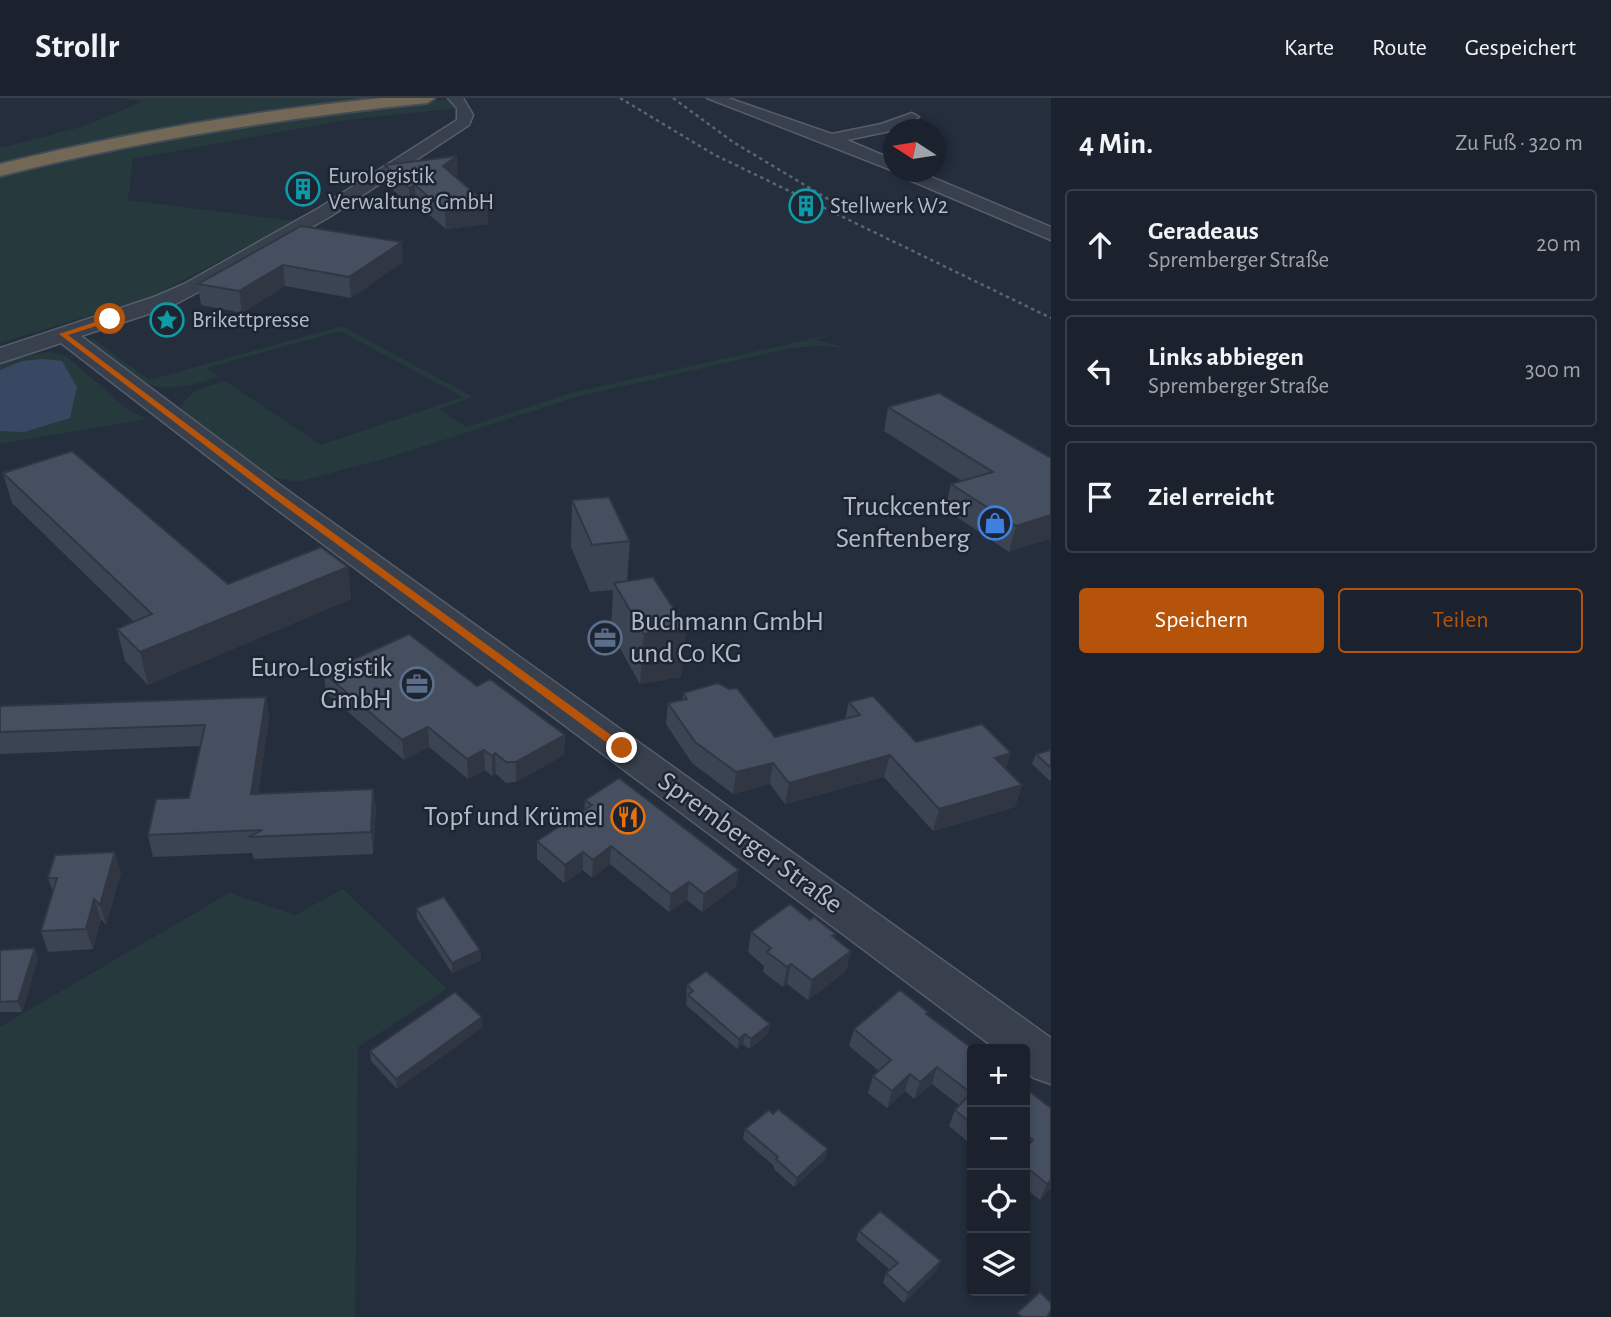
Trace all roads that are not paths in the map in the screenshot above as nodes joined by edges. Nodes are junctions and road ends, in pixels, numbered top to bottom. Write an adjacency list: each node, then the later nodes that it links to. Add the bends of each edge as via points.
1 (455, 98): 10 (street, via 463,106 464,122 325,212 191,289)
2 (714, 98): 5 (street)
3 (420, 99): 7 (highway, via 150,136)
4 (912, 117): 5 (street)
5 (831, 139): 6 (street)
6 (883, 161)
7 (0, 170)
8 (929, 182): 9 (street)
9 (1051, 234)
10 (63, 334): 11 (street); 12 (street, Spremberger Straße)
11 (0, 356)
12 (1051, 1064)

